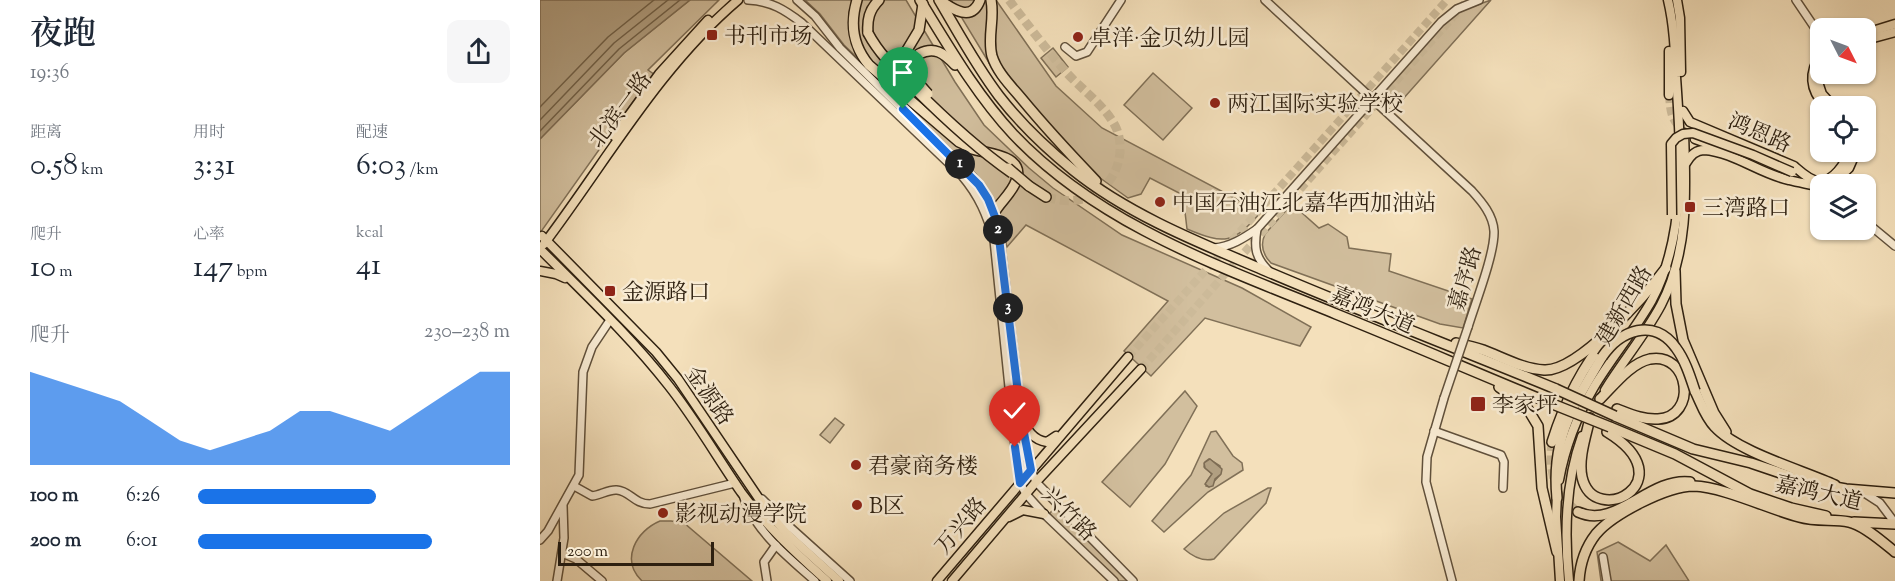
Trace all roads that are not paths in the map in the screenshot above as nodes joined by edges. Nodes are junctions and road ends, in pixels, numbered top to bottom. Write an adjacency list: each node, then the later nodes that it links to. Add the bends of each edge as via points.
1 (747, 0): 14 (street, 兴竹路); 19 (street, 兴竹路, via 775,5)
2 (797, 0): 16 (street, 兴竹路)
3 (857, 0): 29 (highway, via 853,20 860,54)
4 (879, 0): 34 (highway, bridge, via 872,7 868,23 875,46 957,130)
5 (939, 0): 6 (highway, via 963,14 973,10); 39 (highway, 嘉鸿大道, via 999,97 1074,171)
6 (980, 0)
7 (991, 0): 39 (highway, via 991,54 996,66 1058,141)
8 (1121, 0): 24 (street, via 1087,52 1076,56)
9 (1265, 0): 27 (street, 嘉序路)
10 (1479, 0): 27 (street, via 1448,14)
11 (1668, 0): 17 (main road, 建新西路)
12 (1677, 0): 28 (main road, 建新西路)
13 (1796, 0): 18 (street)
14 (734, 1): 42 (main road, 北滨一路, via 642,105); 45 (main road, 北滨一路, via 709,20 659,74)
15 (922, 2): 25 (highway, 嘉鸿大道); 29 (highway, bridge, via 919,30 903,63 912,92)
16 (815, 16): 19 (street, via 802,13); 41 (street, 兴竹路, via 840,48 966,170)
17 (1672, 17): 26 (main road); 49 (main road, 建新西路, via 1679,122 1677,212)
18 (1810, 21)
19 (802, 23): 74 (street, 兴竹路, via 962,176 982,204 994,240)
20 (1895, 24): 21 (main road)
21 (1876, 30)
22 (1895, 32): 23 (main road)
23 (1876, 37)
24 (1065, 47)
25 (966, 76): 34 (highway, bridge, via 941,52 933,50 919,54 912,64 913,78); 61 (highway, 嘉鸿大道, via 1039,159 1085,196 1129,223 1246,277)
26 (1669, 95)
27 (1371, 100): 43 (street); 68 (street, 嘉序路, bridge, via 1472,191 1490,216 1494,230 1493,244)
28 (1683, 111): 33 (main road, 建新西路); 37 (main road, 鸿恩路, via 1690,122 1794,166)
29 (929, 115): 41 (highway, via 959,142 1004,156 1014,164 1016,182)
30 (1695, 139): 37 (main road)
31 (1844, 162): 35 (main road, 鸿恩路)
32 (1852, 162): 36 (main road)
33 (1684, 166): 37 (main road, 鸿恩路, via 1690,155 1702,150 1788,180); 51 (main road, 建新西路, via 1685,220 1682,243)
34 (1012, 173): 40 (highway, bridge)
35 (1833, 174)
36 (1843, 174)
37 (1806, 180): 38 (main road, 鸿恩路); 49 (main road, bridge, via 1726,145 1683,134 1671,144)
38 (1810, 181)
39 (1110, 195): 47 (highway, 嘉鸿大道)
40 (1046, 197)
41 (994, 213): 64 (street, 兴竹路)
42 (559, 223): 45 (main road, 北滨一路); 50 (main road, via 555,239)
43 (1257, 229): 47 (street, via 1222,248); 53 (street, via 1257,257)
44 (1876, 230): 46 (street)
45 (543, 239): 48 (main road, 北滨一路); 50 (main road, 金源路)
46 (1895, 246)
47 (1212, 248): 53 (highway, 嘉鸿大道)
48 (540, 249): 55 (main road, 金源路)
49 (1671, 249): 51 (main road, 建新西路)
50 (559, 253): 54 (main road, 金源路)
51 (1671, 270): 56 (highway); 62 (main road, 建新西路, via 1667,292); 70 (highway, via 1683,340 1714,413); 84 (main road, 建新西路, via 1580,414 1563,460)
52 (540, 271): 55 (main road)
53 (1272, 273): 58 (highway, 嘉鸿大道)
54 (579, 274): 55 (main road, via 571,274); 76 (main road, 金源路, via 678,379)
55 (571, 280): 57 (main road, 金源路)
56 (1641, 299): 58 (highway, via 1576,360 1551,370 1526,367 1480,349); 69 (highway, via 1604,341 1581,375)
57 (610, 320): 73 (main road, 金源路, via 670,386); 75 (street, via 592,347 583,372 581,468)
58 (1425, 335): 63 (highway, 嘉鸿大道, bridge)
59 (1128, 357): 66 (main road, 万兴路)
60 (1141, 369): 72 (main road, 万兴路)
61 (1468, 369): 67 (highway, 嘉鸿大道, bridge); 93 (highway, via 1512,395 1535,418 1540,434 1539,472)
62 (1600, 399): 63 (highway, via 1630,370 1650,359 1668,362 1683,377 1684,395 1669,416 1659,419); 65 (main road, 建新西路)
63 (1616, 413): 79 (highway, 嘉鸿大道, via 1693,449 1822,486)
64 (1021, 417): 66 (main road, via 1031,435 1043,441 1054,438); 71 (street, 兴竹路)
65 (1590, 418): 67 (highway, via 1582,479 1594,495 1612,500 1630,492 1639,470 1630,448); 110 (main road, 建新西路, via 1569,482)
66 (1070, 424): 71 (main road, 万兴路)
67 (1608, 430): 88 (highway, 嘉鸿大道, via 1675,454 1750,494)
68 (1434, 431): 77 (street, via 1501,455); 108 (street, 嘉序路, via 1426,482)
69 (1552, 442)
70 (1736, 442): 79 (highway); 84 (highway, bridge, via 1713,426 1676,348 1657,333 1629,332 1614,341 1602,357 1574,406 1560,441 1555,476)
71 (1031, 470): 72 (street, 兴竹路); 74 (main road, 万兴路)
72 (1036, 482): 83 (main road, 万兴路); 107 (street, 兴竹路)
73 (735, 483): 75 (street, via 650,504 638,503 620,490 592,496); 81 (main road, 金源路)
74 (1020, 483): 83 (street, 兴竹路); 104 (main road, 万兴路)
75 (574, 486): 85 (street)
76 (750, 486): 102 (main road, 金源路, via 786,533); 103 (street)
77 (1503, 488)
78 (1710, 488): 86 (highway, via 1689,482 1671,483 1608,513 1590,516); 88 (highway, via 1808,520); 111 (highway, via 1688,487 1668,492 1611,521 1587,548)
79 (1846, 489): 80 (highway, 嘉鸿大道)
80 (1862, 491): 82 (highway, 嘉鸿大道); 89 (street, via 1880,503)
81 (742, 492): 92 (street, via 748,511); 101 (main road, 金源路, via 779,538)
82 (1895, 493)
83 (1026, 494): 87 (street, 兴竹路); 90 (main road, 万兴路)
84 (1557, 498): 93 (main road, 建新西路)
85 (563, 506): 91 (street); 95 (street)
86 (1578, 512)
87 (1044, 514): 90 (main road, via 1023,510); 106 (street, 兴竹路)
88 (1851, 522): 89 (highway, 嘉鸿大道); 94 (highway)
89 (1895, 524)
90 (999, 525): 105 (main road, 万兴路)
91 (540, 540)
92 (776, 545): 99 (street, via 763,566); 100 (street)
93 (1557, 552): 109 (main road, 建新西路)
94 (1895, 552)
95 (562, 553): 97 (street); 98 (street)
96 (1604, 557): 112 (street)
97 (557, 581)
98 (602, 581)
99 (768, 581)
100 (815, 581)
101 (827, 581)
102 (839, 581)
103 (850, 581)
104 (937, 581)
105 (952, 581)
106 (1114, 581)
107 (1133, 581)
108 (1452, 581)
109 (1560, 581)
110 (1569, 581)
111 (1579, 581)
112 (1607, 581)

